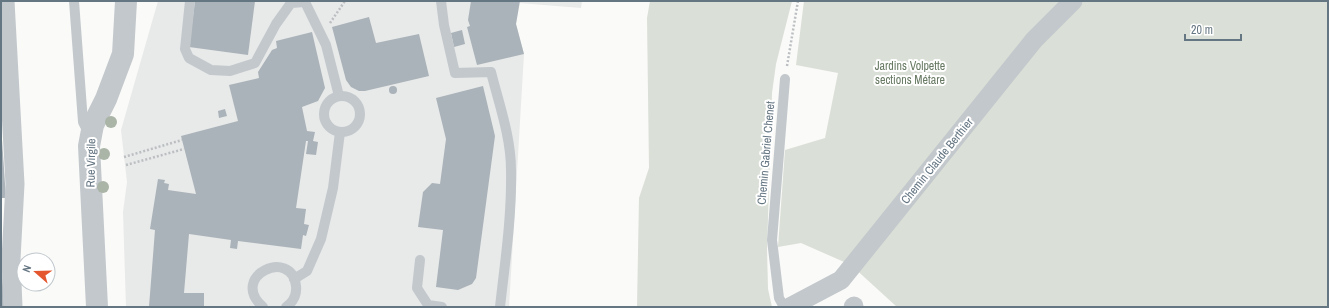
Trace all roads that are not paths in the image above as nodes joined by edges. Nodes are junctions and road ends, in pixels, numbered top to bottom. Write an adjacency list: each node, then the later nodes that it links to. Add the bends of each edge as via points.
1 (5, 1): 14 (street, via 15,184 11,259)
2 (74, 1): 10 (lane, via 83,122)
3 (126, 1): 10 (street, Rue Virgile, via 123,54)
4 (190, 1): 8 (lane, via 185,49 189,58 211,70 230,71 255,63 276,24 291,4 305,2 326,45)
5 (441, 1): 19 (lane, via 455,73 491,72 505,123 511,170)
6 (1073, 1): 13 (street, Chemin Claude Berthier, via 1034,40 841,280)
7 (785, 79): 20 (lane, Chemin Gabriel Chenet, via 772,240 779,298)
8 (340, 96): 9 (lane, via 327,104 324,116 329,127); 9 (lane, via 353,100 360,115 351,130)
9 (340, 132): 12 (lane, via 333,188 321,239 307,271)
10 (90, 138): 15 (street, Rue Virgile)
11 (420, 260): 18 (lane, via 417,288 428,305)
12 (294, 279): 16 (lane, via 278,267 263,270 254,282 253,289 254,296); 17 (lane, via 294,299)
13 (818, 299): 21 (street, Chemin Claude Berthier)
14 (13, 307)
15 (97, 307)
16 (263, 307)
17 (286, 307)
18 (442, 307)
19 (500, 307)
20 (784, 307)
21 (790, 307)

